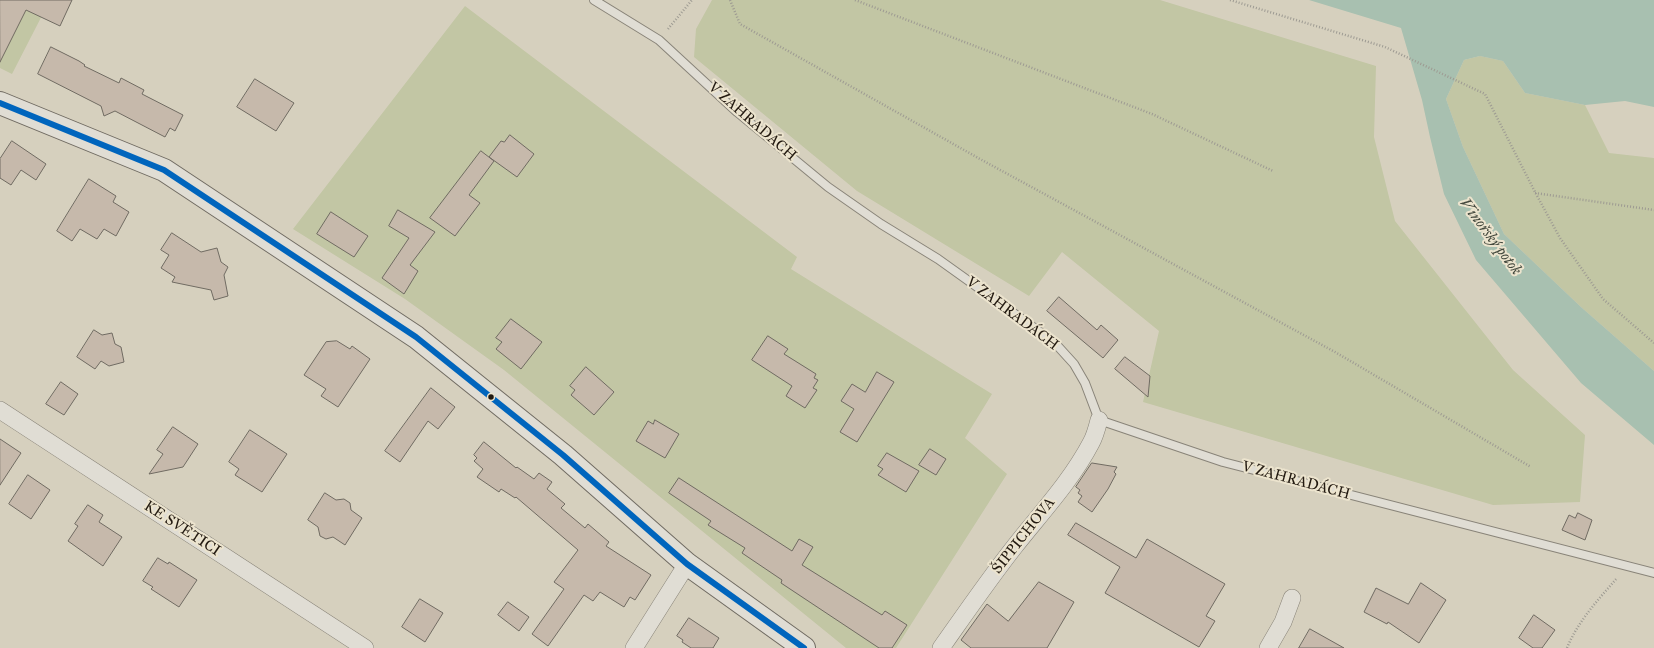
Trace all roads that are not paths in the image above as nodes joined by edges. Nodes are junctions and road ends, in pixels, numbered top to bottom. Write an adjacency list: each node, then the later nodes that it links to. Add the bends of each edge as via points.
1 (594, 0): 4 (lane, V ZAHRADÁCH, via 659,40 737,112 828,187 938,260 1054,342 1074,364 1085,383)
2 (0, 103): 5 (street, via 164,170 416,337 563,455)
3 (0, 410): 8 (street, KE SVĚTICI)
4 (1099, 420): 6 (lane, V ZAHRADÁCH, via 1223,462); 11 (street, ŠIPPICHOVA, via 1091,442 1073,471 1037,521 988,581)
5 (687, 564): 9 (street); 10 (street)
6 (1654, 573)
7 (1292, 598): 12 (street, via 1283,622)
8 (365, 648)
9 (634, 648)
10 (804, 648)
11 (941, 648)
12 (1268, 648)

